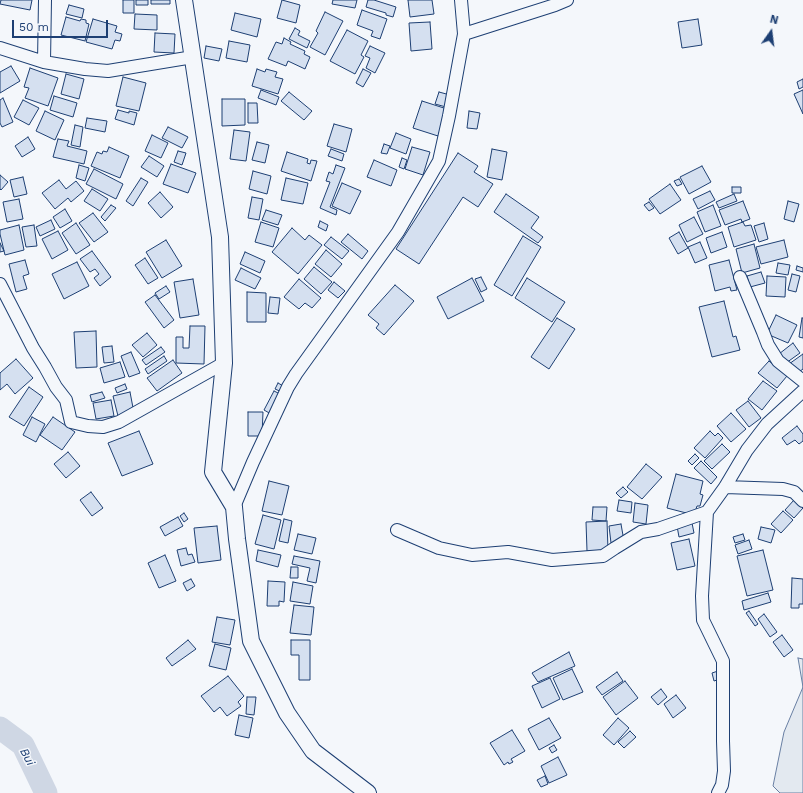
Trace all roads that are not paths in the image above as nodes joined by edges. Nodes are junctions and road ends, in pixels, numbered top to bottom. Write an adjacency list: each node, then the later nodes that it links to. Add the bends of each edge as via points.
1 (46, 0): 8 (street)
2 (184, 0): 7 (street)
3 (461, 0): 5 (street)
4 (567, 0): 5 (street)
5 (464, 34): 16 (street, via 439,161 398,232 288,387)
6 (0, 48): 8 (street)
7 (193, 56): 8 (street, via 108,71); 11 (street, via 220,237)
8 (44, 62)
9 (740, 277): 12 (street, via 768,345 778,361)
10 (0, 284): 11 (street, via 33,348 66,400 71,422 103,427 119,422)
11 (224, 362): 16 (street, via 213,472)
12 (803, 381)
13 (803, 391): 14 (street, via 767,424 747,450)
14 (725, 487): 15 (street, via 783,489 794,492); 17 (street)
15 (803, 501)
16 (234, 507): 19 (street, via 251,642 287,713 313,751)
17 (707, 512): 18 (street, via 658,529 641,532 603,556 552,560 508,552 472,555 439,548); 20 (street, via 703,620 723,661 724,771)
18 (397, 530)
19 (368, 793)
20 (718, 793)

